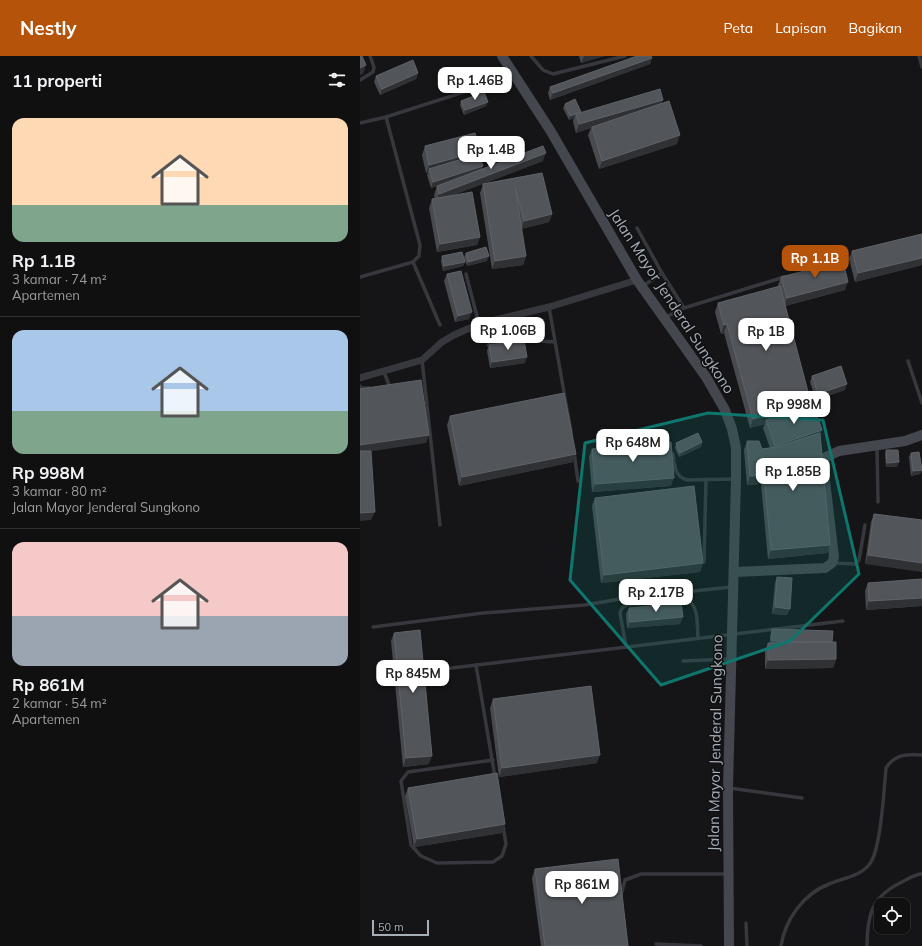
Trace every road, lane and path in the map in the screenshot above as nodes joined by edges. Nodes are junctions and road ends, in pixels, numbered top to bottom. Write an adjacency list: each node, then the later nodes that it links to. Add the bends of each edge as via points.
1 (370, 56): 8 (lane, via 373,72)
2 (502, 56): 7 (main road, Jalan Mayor Jenderal Sungkono)
3 (531, 56): 4 (lane, via 543,70 553,74)
4 (625, 56)
5 (919, 56): 6 (lane)
6 (922, 67)
7 (515, 76): 9 (lane); 19 (main road, Jalan Mayor Jenderal Sungkono, via 550,130)
8 (360, 80)
9 (386, 117): 10 (lane); 13 (lane, via 420,245 419,256)
10 (360, 123)
11 (637, 228): 15 (lane)
12 (854, 256): 14 (lane)
13 (413, 262): 18 (lane); 23 (lane)
14 (810, 270)
15 (662, 273): 19 (lane); 21 (lane)
16 (466, 274): 24 (lane)
17 (787, 276): 21 (lane)
18 (360, 277)
19 (640, 283): 20 (street); 22 (main road, Jalan Mayor Jenderal Sungkono)
20 (549, 307): 24 (street); 25 (lane)
21 (684, 308): 22 (lane)
22 (664, 318): 44 (main road, Jalan Mayor Jenderal Sungkono, via 706,377 725,410 736,448)
23 (440, 324)
24 (479, 324): 27 (street, via 442,342)
25 (555, 342): 26 (lane, via 510,339); 40 (lane)
26 (488, 345)
27 (422, 360): 29 (street); 32 (lane)
28 (908, 361): 38 (lane)
29 (384, 372): 30 (street); 34 (lane)
30 (360, 378)
31 (417, 382): 32 (lane)
32 (424, 382): 48 (lane)
33 (396, 384): 34 (lane)
34 (389, 385): 36 (lane)
35 (360, 386): 37 (lane)
36 (382, 386)
37 (374, 387)
38 (922, 403)
39 (922, 435): 42 (main road)
40 (572, 440)
41 (573, 446): 46 (lane)
42 (878, 446): 47 (lane); 51 (main road, via 839,451 826,457 823,464 834,543)
43 (673, 454): 45 (lane, via 676,473 680,478)
44 (736, 479): 45 (lane); 52 (main road, Jalan Mayor Jenderal Sungkono)
45 (706, 480): 50 (lane)
46 (578, 481)
47 (878, 502)
48 (440, 525)
49 (865, 525): 51 (lane, via 859,560 856,564)
50 (704, 562)
51 (832, 563): 52 (main road, via 825,568)
52 (735, 572): 53 (main road, Jalan Mayor Jenderal Sungkono)
53 (734, 587): 55 (lane); 56 (main road, Jalan Mayor Jenderal Sungkono)
54 (843, 621): 56 (lane)
55 (373, 627)
56 (732, 634): 57 (lane); 59 (main road, Jalan Mayor Jenderal Sungkono)
57 (698, 638): 58 (lane); 58 (lane, via 695,608 692,602 686,599 627,606 622,608 620,613)
58 (626, 647): 61 (lane)
59 (731, 659): 60 (lane); 66 (main road, Jalan Mayor Jenderal Sungkono)
60 (683, 661)
61 (476, 665): 62 (lane); 64 (lane)
62 (435, 670)
63 (922, 755): 77 (lane, via 898,756 890,761 886,768 877,849 867,868 817,889 789,918)
64 (493, 760): 65 (lane); 68 (lane, via 408,772 401,781 411,845 421,856 437,863 493,862 502,856 506,844)
65 (496, 783)
66 (728, 788): 67 (lane); 69 (main road, Jalan Mayor Jenderal Sungkono)
67 (802, 798)
68 (502, 822)
69 (727, 874): 71 (lane, via 641,874 625,880); 75 (main road, Jalan Mayor Jenderal Sungkono)
70 (922, 874): 78 (lane, via 898,884 873,905 867,925)
71 (622, 901)
72 (746, 923): 76 (lane)
73 (656, 944): 74 (lane)
74 (701, 946)
75 (729, 946)
76 (746, 946)
77 (781, 946)
78 (867, 946)

